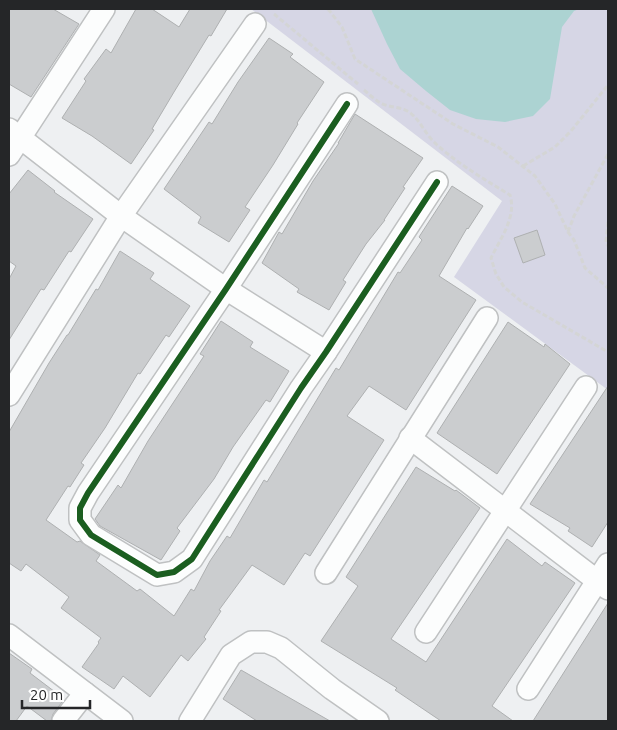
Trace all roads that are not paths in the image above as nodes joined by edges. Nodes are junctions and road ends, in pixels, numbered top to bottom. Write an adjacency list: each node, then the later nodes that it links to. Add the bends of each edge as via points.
1 (104, 9): 4 (street)
2 (255, 24): 7 (street)
3 (347, 104): 8 (street)
4 (14, 133): 5 (street); 7 (street)
5 (9, 155)
6 (436, 182): 10 (street)
7 (121, 216): 8 (street); 12 (street)
8 (226, 290): 10 (street); 10 (street, via 80,508 80,520 91,535 141,567 157,575 174,572 192,559)
9 (487, 318): 13 (street)
10 (326, 352)
11 (586, 387): 14 (street)
12 (9, 395)
13 (410, 438): 14 (street); 15 (street)
14 (505, 512): 16 (street); 17 (street)
15 (326, 573)
16 (605, 578): 19 (street)
17 (426, 632)
18 (9, 635): 20 (street)
19 (528, 689)
20 (85, 693): 21 (street); 22 (street)
21 (63, 721)
22 (122, 721)
23 (190, 721): 24 (street, via 231,655 251,642 267,642 281,648)
24 (378, 721)

